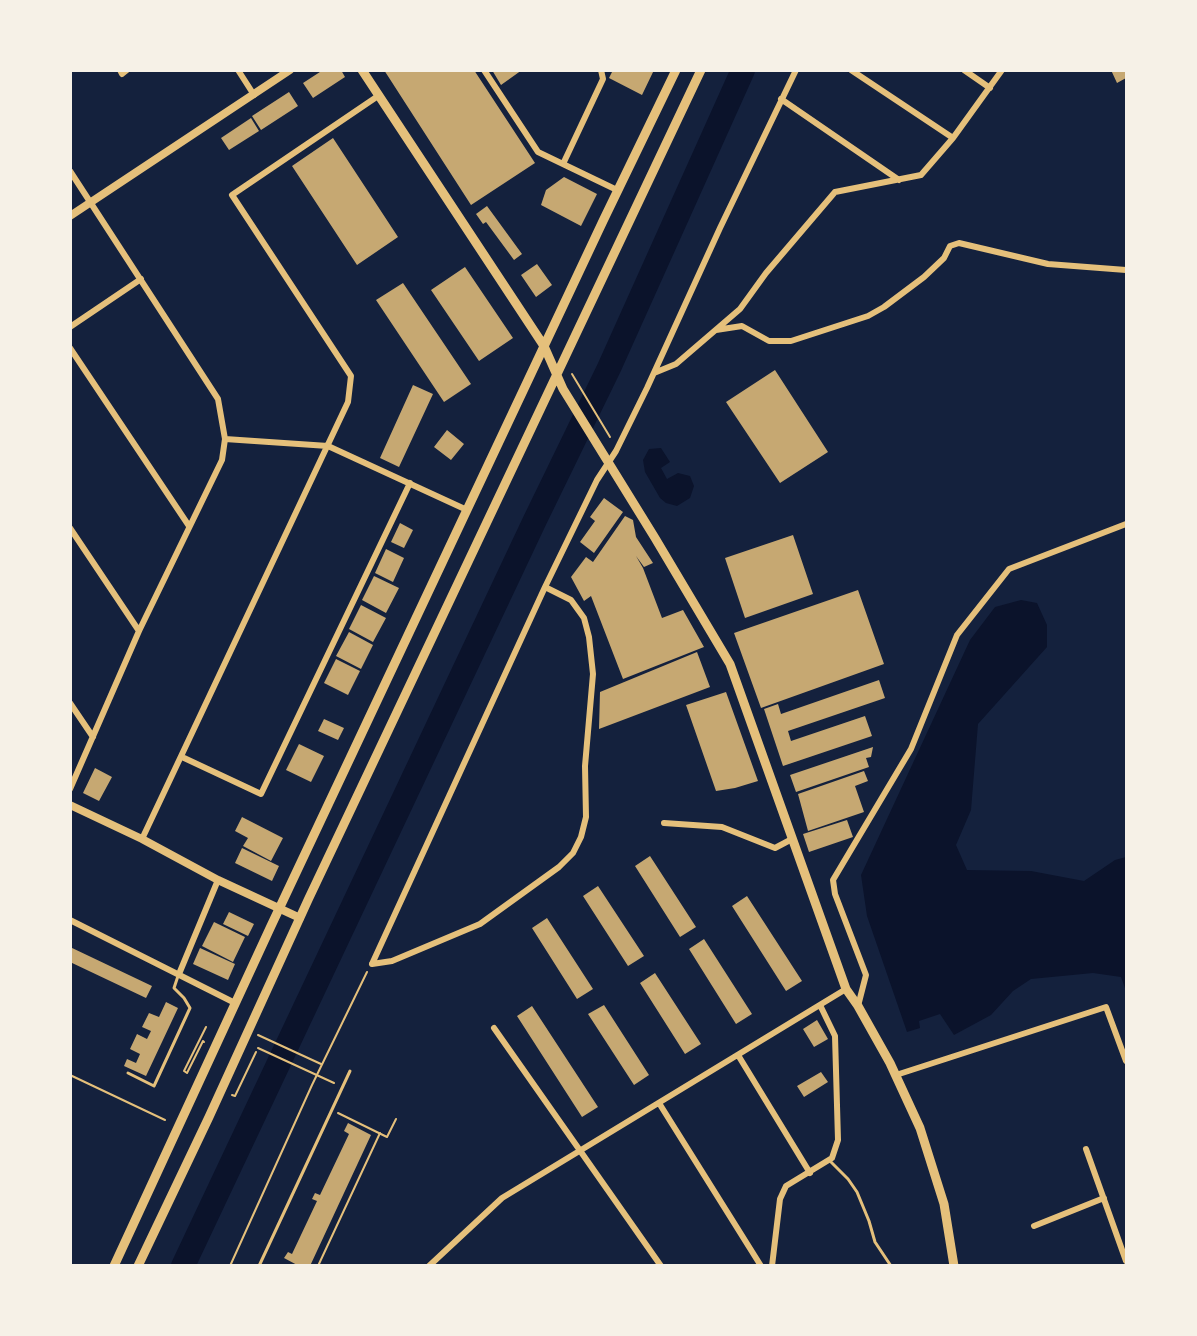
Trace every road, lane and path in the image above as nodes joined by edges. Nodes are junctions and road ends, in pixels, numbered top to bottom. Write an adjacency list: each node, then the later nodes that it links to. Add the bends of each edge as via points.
1 (120, 70): 2 (street, via 122,74)
2 (127, 70)
3 (238, 70): 15 (street)
4 (290, 70): 15 (street)
5 (362, 70): 16 (main road)
6 (484, 70): 19 (street, via 538,152)
7 (601, 70): 19 (street, via 603,79)
8 (676, 70): 22 (main road)
9 (796, 70): 17 (street)
10 (851, 70): 18 (street)
11 (964, 70): 14 (street)
12 (1002, 70): 14 (street)
13 (699, 74): 33 (main road)
14 (990, 88): 18 (street)
15 (254, 95): 23 (street)
16 (378, 96): 29 (main road); 36 (street, via 232,195 351,376 348,402)
17 (781, 99): 21 (street); 31 (street)
18 (953, 138): 21 (street, via 921,175)
19 (563, 164): 22 (street)
20 (70, 171): 23 (street)
21 (899, 180): 28 (street, via 835,192 740,309)
22 (618, 190): 29 (main road)
23 (92, 203): 24 (street); 26 (street)
24 (70, 216)
25 (1126, 270): 28 (street, via 1048,264 959,243 950,246 944,258 924,277 868,316 791,341 769,341 742,326)
26 (141, 279): 27 (street); 35 (street, via 218,399)
27 (70, 327)
28 (715, 330): 31 (street, via 676,364)
29 (544, 346): 33 (main road); 39 (main road)
30 (70, 348): 41 (street)
31 (653, 373): 37 (street)
32 (573, 374): 34 (path)
33 (556, 375): 37 (main road); 55 (main road)
34 (610, 437)
35 (225, 439): 36 (street); 41 (street, via 222,459)
36 (328, 446): 38 (street); 47 (street)
37 (609, 463): 43 (street); 52 (main road, via 730,664)
38 (410, 483): 39 (street); 47 (street, via 261,794)
39 (467, 510): 54 (main road)
40 (1126, 524): 62 (street, via 1010,569 957,635 911,749 834,880 835,894 866,975)
41 (189, 526): 44 (street)
42 (70, 528): 44 (street)
43 (546, 587): 57 (street); 57 (street, via 571,600 584,618 589,636 594,674 585,766 586,817 581,837 573,853 559,867 480,924 392,961)
44 (139, 631): 46 (street)
45 (70, 703): 46 (street)
46 (93, 737): 48 (street)
47 (182, 757): 51 (street)
48 (70, 789)
49 (70, 805): 51 (street)
50 (663, 823): 52 (street, via 722,827 775,848)
51 (142, 839): 53 (street)
52 (792, 839): 59 (main road)
53 (218, 880): 54 (street); 58 (street)
54 (279, 909): 55 (street); 60 (main road)
55 (300, 918): 92 (main road)
56 (70, 920): 58 (street)
57 (372, 964): 72 (path)
58 (178, 974): 60 (street); 74 (lane, via 174,988 190,1008 154,1086)
59 (846, 989): 61 (street); 62 (main road)
60 (235, 1003): 91 (main road)
61 (820, 1005): 69 (street); 86 (street, via 835,1036 838,1140)
62 (858, 1006): 77 (main road)
63 (206, 1027): 66 (path, via 184,1071 187,1073)
64 (494, 1028): 85 (street)
65 (258, 1035): 72 (path)
66 (203, 1041)
67 (258, 1048): 76 (path)
68 (256, 1052): 71 (path, via 235,1096 232,1095)
69 (738, 1055): 79 (street); 87 (street)
70 (1126, 1061): 77 (street, via 1106,1007)
71 (247, 1063)
72 (322, 1064): 76 (path)
73 (350, 1071): 78 (lane)
74 (128, 1073)
75 (70, 1075): 82 (path)
76 (317, 1075): 78 (path); 93 (path)
77 (896, 1075): 101 (main road, via 920,1128 944,1204)
78 (343, 1087): 80 (lane)
79 (659, 1103): 85 (street); 98 (street)
80 (332, 1111): 83 (path); 94 (lane)
81 (396, 1119): 83 (path, via 387,1137)
82 (165, 1120)
83 (380, 1133): 95 (path)
84 (1086, 1149): 88 (street)
85 (579, 1152): 96 (street, via 502,1198); 97 (street)
86 (829, 1160): 87 (street); 100 (lane, via 857,1192 875,1242)
87 (810, 1173): 99 (street, via 786,1186 780,1199)
88 (1104, 1198): 89 (street); 90 (street)
89 (1034, 1226)
90 (1126, 1263)
91 (114, 1266)
92 (138, 1266)
93 (230, 1266)
94 (259, 1266)
95 (318, 1266)
96 (429, 1266)
97 (661, 1266)
98 (761, 1266)
99 (772, 1266)
100 (891, 1266)
101 (954, 1266)

